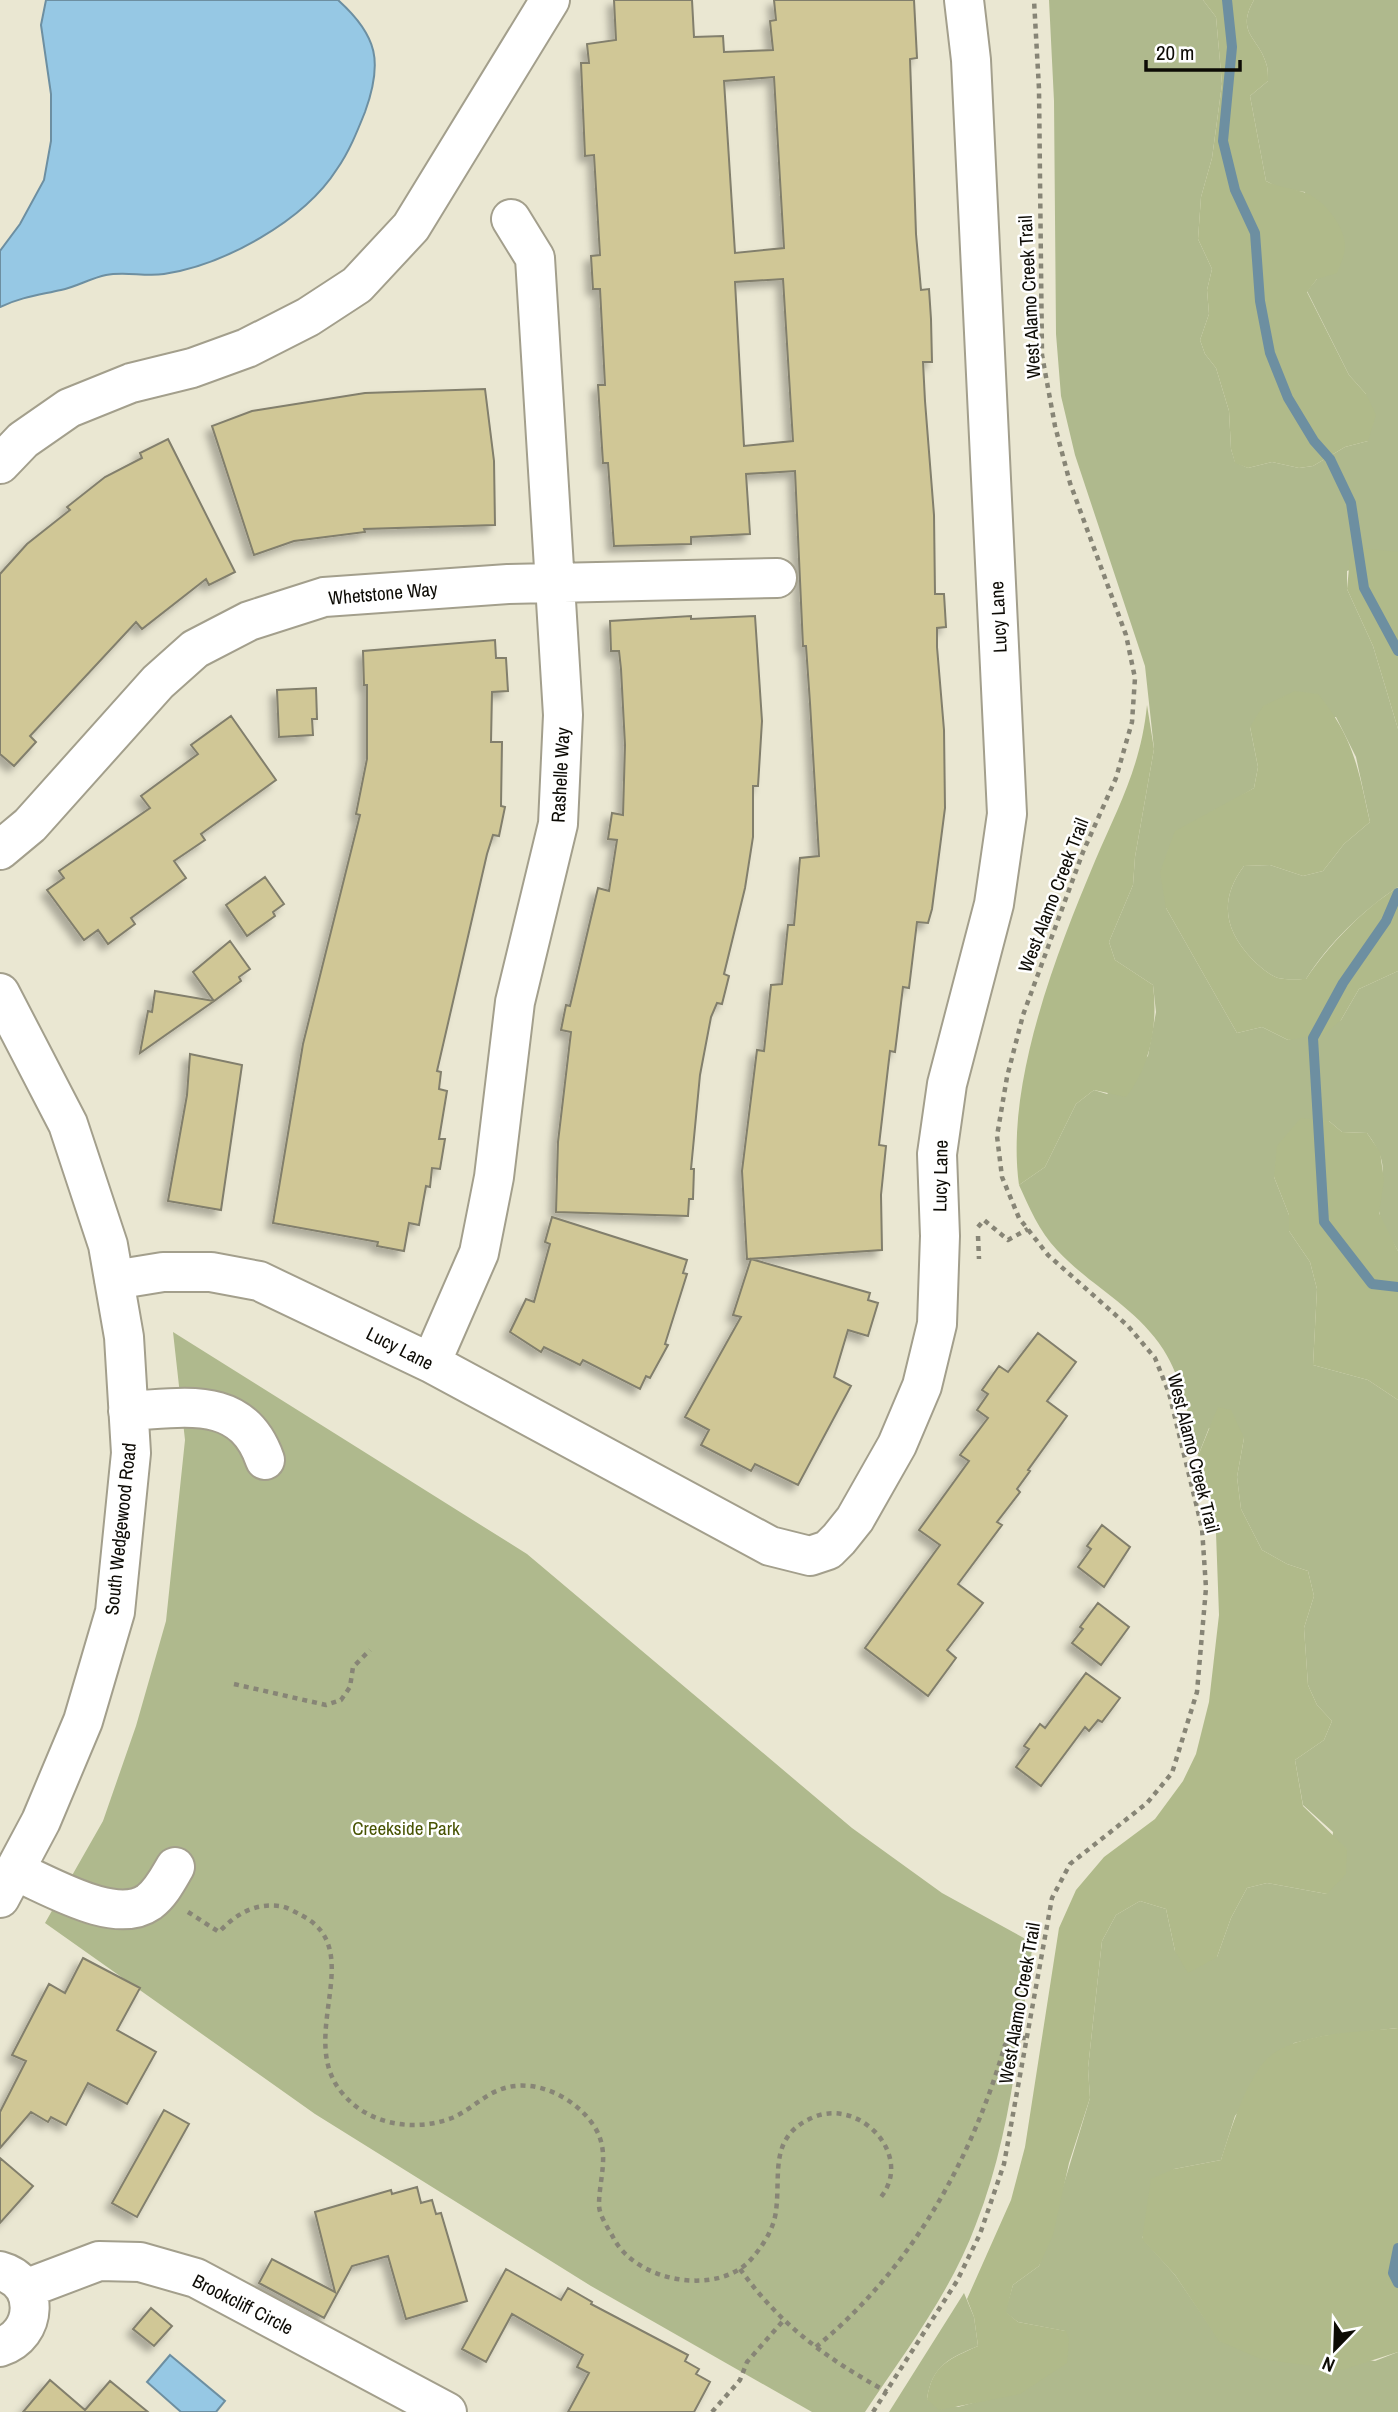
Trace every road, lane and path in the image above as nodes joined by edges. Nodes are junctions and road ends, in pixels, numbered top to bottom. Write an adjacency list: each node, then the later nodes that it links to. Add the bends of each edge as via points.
1 (550, 0): 5 (street, via 411,227 357,285 247,348 131,383 69,408 23,440)
2 (964, 0): 13 (street, Lucy Lane, via 971,60 1007,814 994,904 937,1154 937,1324 922,1386 897,1445 855,1520 828,1550 810,1556 770,1546)
3 (1034, 0): 10 (path, West Alamo Creek Trail, via 1042,355 1070,483 1126,635 1135,678 1132,722 1116,778 1050,937 1007,1077 997,1136 1002,1177)
4 (511, 219): 7 (street, Rashelle Way, via 535,258)
5 (0, 464)
6 (777, 578): 7 (street, Whetstone Way)
7 (553, 584): 8 (street, Whetstone Way, via 324,597 249,621 195,649 158,682 30,825); 13 (street, Rashelle Way, via 563,715 558,824 515,1002 494,1177 479,1253)
8 (0, 850)
9 (0, 993): 12 (street, South Wedgewood Road, via 68,1124 108,1245)
10 (1028, 1229): 11 (path, via 1008,1240 984,1220 978,1224); 20 (path, West Alamo Creek Trail, via 1048,1255 1128,1326 1155,1358 1169,1393 1202,1528 1206,1588 1197,1692 1176,1764 1147,1803 1070,1864 1052,1898)
11 (979, 1259)
12 (114, 1280): 13 (street, Lucy Lane, via 163,1272 211,1272 259,1281); 14 (street, South Wedgewood Road, via 124,1337)
13 (431, 1363)
14 (128, 1411): 15 (street, via 218,1410 244,1424 256,1437); 19 (street, South Wedgewood Road, via 131,1453 115,1612 83,1721 41,1821)
15 (265, 1460)
16 (370, 1650): 17 (path, via 353,1667 350,1687 341,1700 326,1705)
17 (233, 1684)
18 (167, 1880): 19 (street, via 147,1904 125,1912); 22 (path, via 219,1931 235,1916 258,1906 283,1906 311,1920 329,1944 334,1969 324,2023 328,2067 341,2093 361,2111 388,2122 417,2126 450,2119 500,2090 523,2086 567,2098 596,2130 604,2154 598,2208 615,2242 654,2273 674,2280 701,2280)
19 (7, 1884)
20 (1028, 2038): 26 (path, via 1013,2038 1005,2045 970,2141 923,2227 878,2290); 27 (path, West Alamo Creek Trail, via 1004,2164 980,2234 938,2313)
21 (881, 2197): 22 (path, via 891,2178 884,2142 856,2118 816,2116 793,2130 779,2152 776,2212 769,2234)
22 (740, 2269): 24 (path)
23 (13, 2280): 25 (street, via 31,2313 21,2336); 28 (street, Brookcliff Circle, via 99,2261 140,2262 196,2278)
24 (783, 2321): 26 (path); 29 (path)
25 (0, 2347)
26 (817, 2347): 27 (path)
27 (887, 2392): 30 (path, West Alamo Creek Trail)
28 (447, 2412)
29 (712, 2412)
30 (873, 2412)

